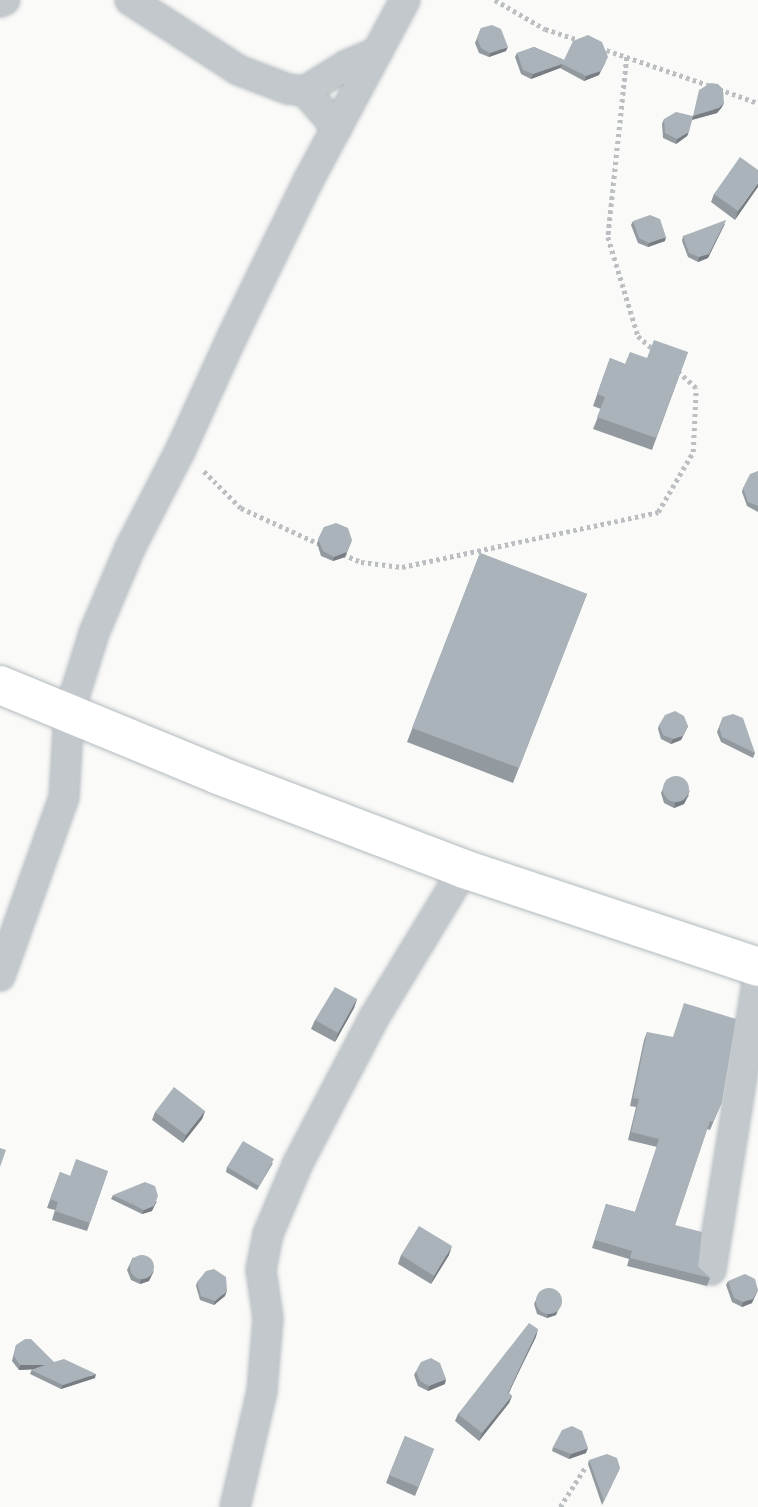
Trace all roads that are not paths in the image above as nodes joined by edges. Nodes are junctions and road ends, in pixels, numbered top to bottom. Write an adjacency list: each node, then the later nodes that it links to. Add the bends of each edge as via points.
1 (5, 0): 4 (street)
2 (130, 0): 6 (street, via 238,70)
3 (405, 0): 5 (street)
4 (0, 2)
5 (377, 51): 6 (street); 7 (street)
6 (305, 91): 7 (street)
7 (337, 128): 9 (street, via 130,548 94,632)
8 (0, 685): 9 (street)
9 (69, 713): 10 (street); 13 (street, via 64,797)
10 (464, 869): 11 (street); 15 (street, via 362,1039 298,1163 268,1234 261,1270 268,1318 262,1391)
11 (758, 967)
12 (758, 975): 14 (street)
13 (0, 976)
14 (711, 1270)
15 (235, 1507)

